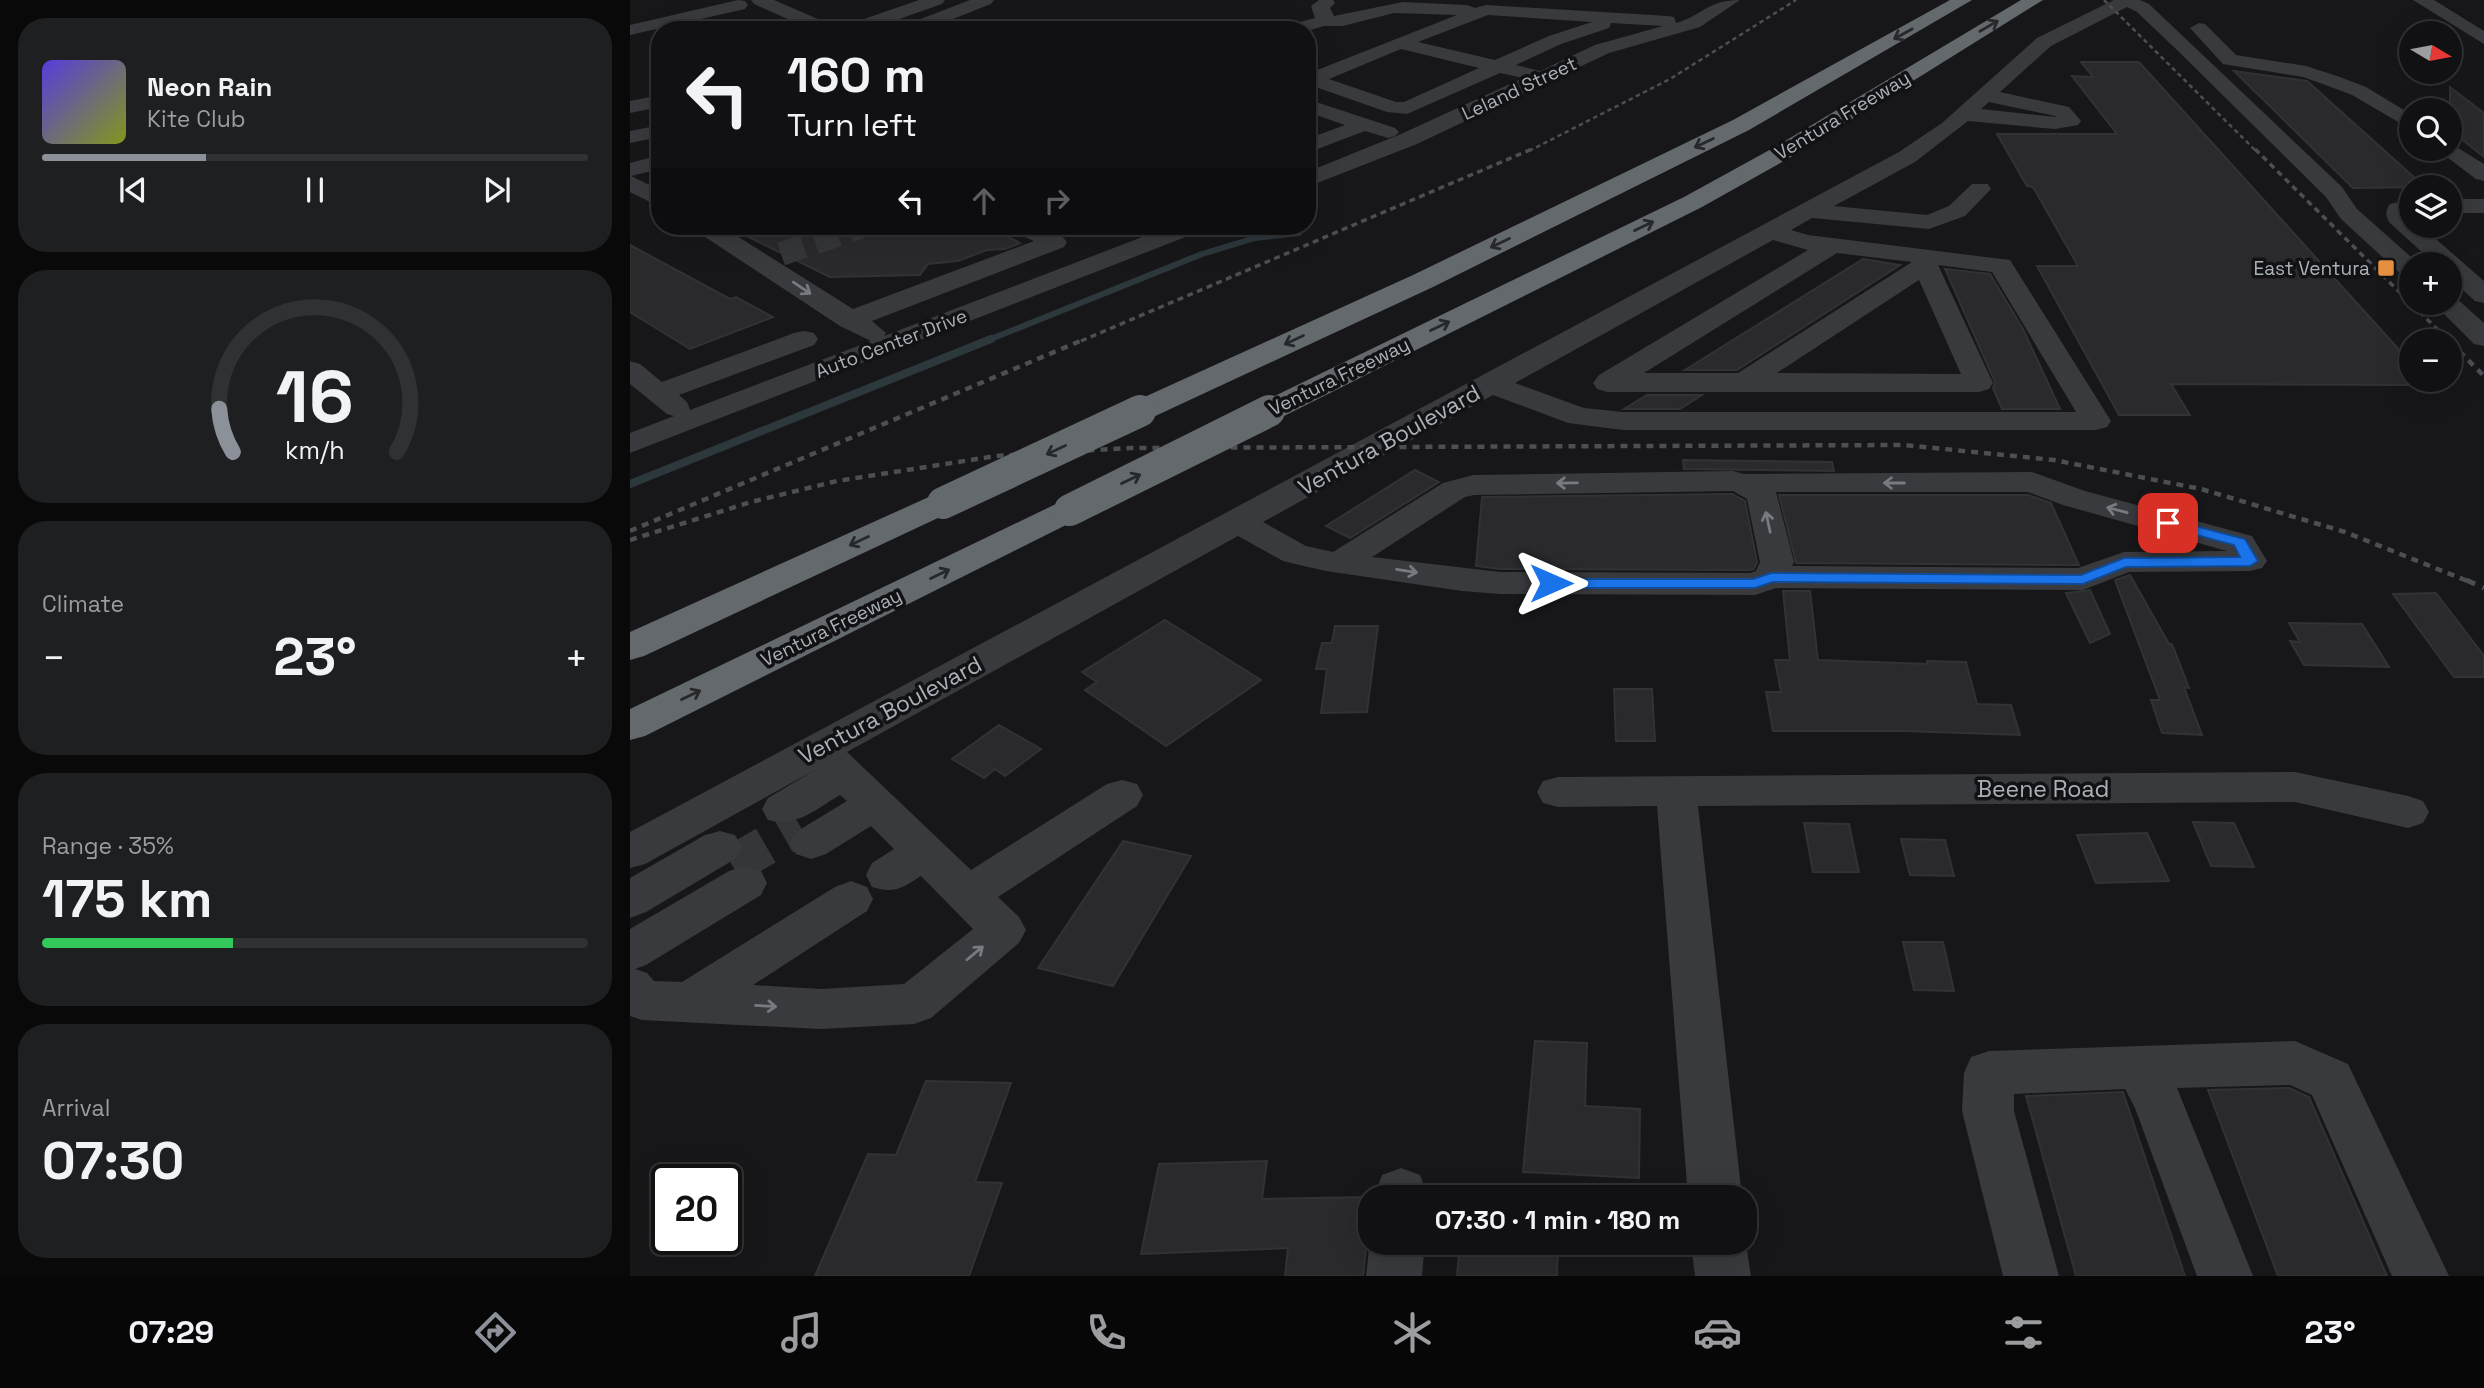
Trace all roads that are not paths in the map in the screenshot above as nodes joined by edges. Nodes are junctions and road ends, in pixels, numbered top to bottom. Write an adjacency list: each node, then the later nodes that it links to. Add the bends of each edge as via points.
1 (807, 0): 11 (street)
2 (936, 0): 20 (street)
3 (985, 0): 21 (street)
4 (1609, 0): 12 (street)
5 (1963, 0): 85 (highway, Ventura Freeway, one-way to 85, bridge, via 1728,131 1423,281)
6 (2034, 0): 86 (highway, Ventura Freeway, one-way to 6, bridge, via 1693,202)
7 (2127, 0): 54 (street, Ventura Boulevard, via 2044,42 1975,105 1907,157); 64 (street, via 2143,8 2184,46)
8 (2422, 0): 24 (street)
9 (1728, 2): 15 (street, Leland Street)
10 (750, 6): 11 (street); 17 (street); 18 (street)
11 (778, 8): 19 (street)
12 (1620, 9): 13 (street); 15 (street); 26 (street)
13 (1478, 11): 14 (street, via 1396,8); 25 (street)
14 (1330, 13): 22 (street); 23 (street)
15 (1692, 13): 28 (street, Leland Street)
16 (2183, 14): 35 (street, via 2230,60 2306,72 2359,91)
17 (696, 21)
18 (707, 21)
19 (808, 21)
20 (876, 21)
21 (934, 21)
22 (1312, 21)
23 (1316, 30)
24 (2484, 38)
25 (1399, 43): 26 (street); 27 (street)
26 (1500, 67): 28 (street); 29 (street, via 1401,109)
27 (1316, 77)
28 (1542, 77): 39 (street, Leland Street)
29 (1316, 81)
30 (651, 86): 31 (street)
31 (630, 90)
32 (651, 103): 33 (street)
33 (630, 107)
34 (1316, 108): 36 (street)
35 (2399, 116)
36 (1365, 124): 39 (street); 40 (street)
37 (651, 133): 38 (street)
38 (630, 137)
39 (1409, 139): 44 (street, Leland Street)
40 (1316, 144)
41 (1316, 159): 44 (street)
42 (2462, 159): 46 (street)
43 (651, 164): 45 (street)
44 (1338, 168): 47 (street, Leland Street)
45 (630, 170)
46 (2484, 174)
47 (1316, 177)
48 (630, 183): 50 (street)
49 (1979, 189): 54 (street, via 1957,211 1929,222)
50 (651, 196)
51 (651, 205): 55 (street)
52 (2484, 205): 53 (street)
53 (2462, 206)
54 (1809, 211): 56 (street, Ventura Boulevard)
55 (630, 212)
56 (1771, 232): 63 (street); 76 (street, Ventura Boulevard)
57 (722, 235): 69 (street, one-way to 69, via 761,256)
58 (1040, 235): 69 (street, via 1055,242)
59 (1136, 235): 62 (street)
60 (1170, 235): 62 (street)
61 (2425, 238): 66 (street)
62 (1152, 242): 72 (street, Auto Center Drive)
63 (1833, 245): 65 (street); 74 (street)
64 (2399, 259)
65 (1923, 260): 75 (street); 75 (street, via 1979,383); 78 (street, via 2001,265 2096,421 1623,421 1579,417)
66 (2472, 272): 67 (street)
67 (2484, 295)
68 (2459, 315): 70 (street)
69 (850, 320): 72 (street)
70 (2484, 338)
71 (804, 339): 77 (street)
72 (889, 344): 79 (street, Auto Center Drive)
73 (630, 370): 77 (street)
74 (1609, 382): 75 (street); 78 (street)
75 (1744, 382)
76 (1492, 384): 78 (street); 82 (street, Ventura Boulevard)
77 (658, 393): 79 (street)
78 (1559, 410)
79 (691, 420): 80 (street, Auto Center Drive)
80 (630, 444)
81 (1746, 483): 83 (street, one-way to 83, via 1473,485 1454,490); 84 (street, one-way to 81, via 1777,562 1763,497); 84 (street, one-way to 81, via 2083,579 2124,562 2250,561 2240,542 2074,498 2032,482)
82 (1238, 522): 83 (street, via 1295,554); 87 (street, Ventura Boulevard)
83 (1339, 563): 84 (street, one-way to 84, via 1500,583 1755,584)
84 (1771, 577)
85 (630, 648)
86 (630, 726)
87 (849, 779): 92 (street); 93 (street, Ventura Boulevard); 95 (street)
88 (1676, 791): 89 (street, Beene Road); 91 (street, Beene Road, via 2295,787); 103 (street)
89 (1558, 792)
90 (1122, 795): 96 (street)
91 (2408, 812)
92 (798, 826)
93 (630, 852)
94 (732, 865): 97 (street); 98 (street); 99 (street)
95 (888, 876): 96 (street); 101 (street)
96 (967, 895): 101 (street, one-way to 96, via 821,1009 914,1004 1003,930)
97 (630, 900)
98 (630, 923)
99 (630, 952)
100 (630, 987): 101 (street, via 642,1000)
101 (689, 1002)
102 (2138, 1067): 108 (street, via 1989,1073 1988,1111); 109 (street, via 2158,1101); 110 (street, via 2295,1062 2330,1080)
103 (1714, 1185)
104 (1396, 1255): 106 (street)
105 (1721, 1255): 107 (street)
106 (1394, 1276)
107 (1723, 1276)
108 (2031, 1276)
109 (2225, 1276)
110 (2421, 1276)

